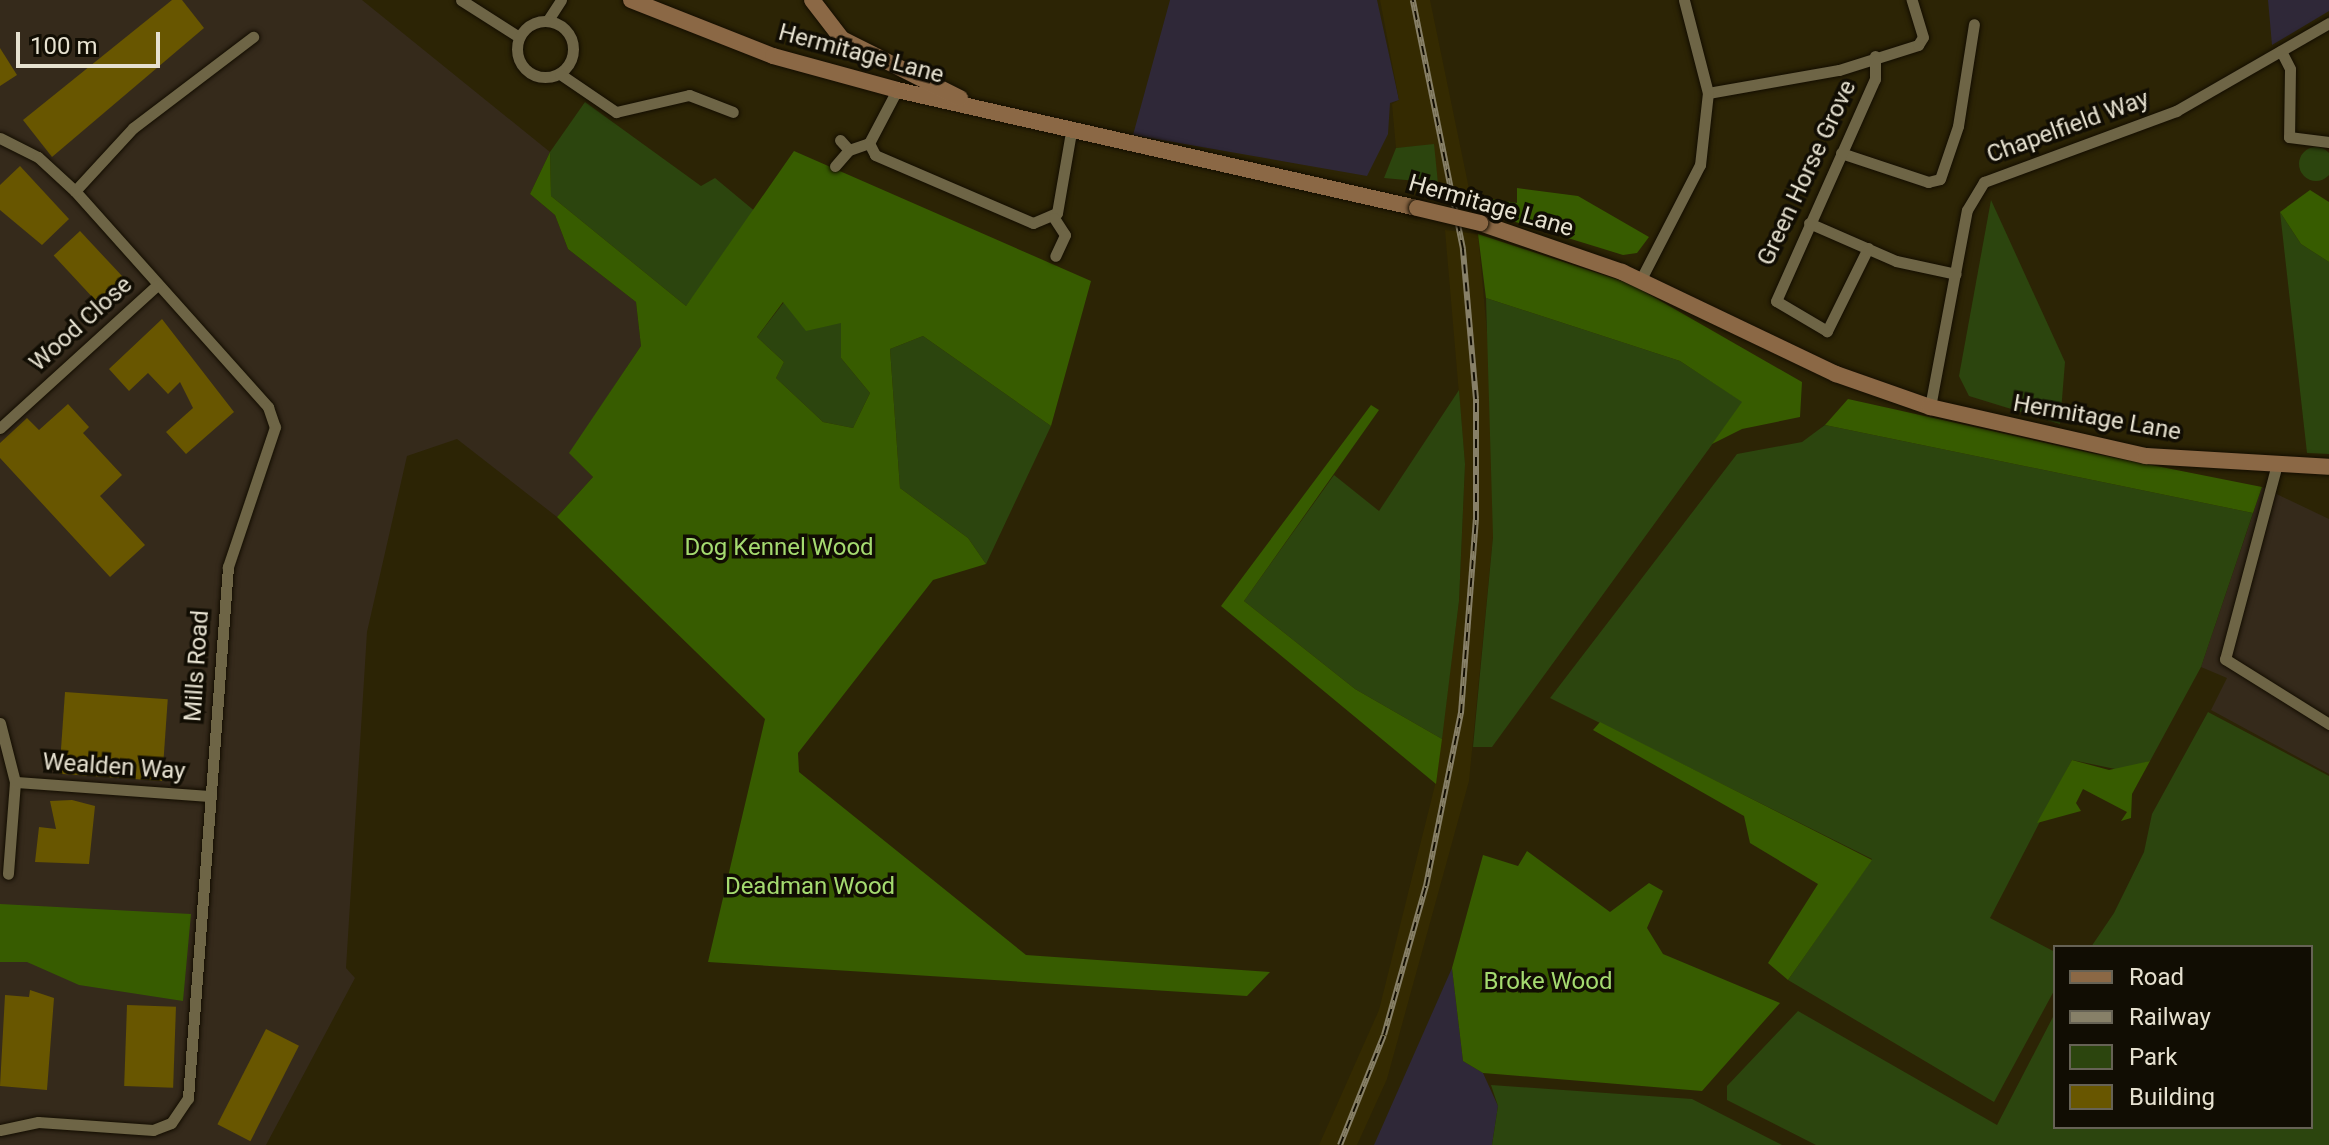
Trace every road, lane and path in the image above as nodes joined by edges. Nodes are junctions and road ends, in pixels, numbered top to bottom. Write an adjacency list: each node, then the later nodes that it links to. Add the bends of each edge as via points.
1 (461, 0): 11 (street)
2 (561, 0): 7 (street)
3 (631, 0): 15 (main road, Hermitage Lane, via 773,56)
4 (812, 0): 18 (main road, via 842,39)
5 (1684, 0): 16 (street)
6 (1912, 0): 13 (street, via 1922,42)
7 (548, 20): 11 (street); 14 (street, via 573,43)
8 (2329, 23): 12 (street, Chapelfield Way)
9 (1974, 24): 25 (street, via 1958,126 1940,179 1928,182)
10 (253, 37): 27 (street, via 133,128)
11 (519, 37): 14 (street, via 517,55 526,70 542,78)
12 (2281, 51): 21 (street, via 2290,69 2289,137); 32 (street, Chapelfield Way, via 2164,116 1991,175 1967,210)
13 (1875, 56): 16 (street, via 1839,70); 25 (street, Green Horse Grove, via 1875,79)
14 (560, 74): 17 (street, via 616,112 689,95)
15 (897, 90): 18 (main road, Hermitage Lane); 22 (street)
16 (1708, 93): 33 (street, via 1700,165)
17 (733, 112)
18 (995, 114): 19 (main road, Hermitage Lane)
19 (1071, 132): 28 (street); 33 (main road, Hermitage Lane, bridge, via 1480,223)
20 (0, 138): 23 (street, Mills Road)
21 (2329, 142)
22 (869, 143): 26 (street, via 844,145); 28 (street, via 878,157 1033,223)
23 (13, 147): 24 (street); 27 (street, Mills Road, via 38,157)
24 (0, 150)
25 (1841, 153): 29 (street, Green Horse Grove)
26 (835, 166)
27 (75, 191): 34 (street, Mills Road)
28 (1054, 218): 31 (street, via 1065,235)
29 (1809, 223): 30 (street); 30 (street, Green Horse Grove, via 1776,301 1827,331)
30 (1868, 248): 32 (street)
31 (1055, 256)
32 (1956, 274): 35 (street, Chapelfield Way)
33 (1640, 281): 35 (main road, Hermitage Lane, via 1836,374)
34 (157, 285): 36 (street, Wood Close); 42 (street, Mills Road, via 268,407 275,427 228,567)
35 (1930, 407): 37 (main road, Hermitage Lane, via 2146,456)
36 (0, 428)
37 (2277, 464): 38 (main road, Hermitage Lane); 40 (street, via 2225,659 2266,692)
38 (2329, 467)
39 (0, 723): 41 (street)
40 (2329, 724)
41 (15, 782): 42 (street, Wealden Way); 43 (street)
42 (210, 796): 44 (street, Mills Road, via 182,1111 153,1130 26,1122)
43 (8, 874)
44 (0, 1130)

